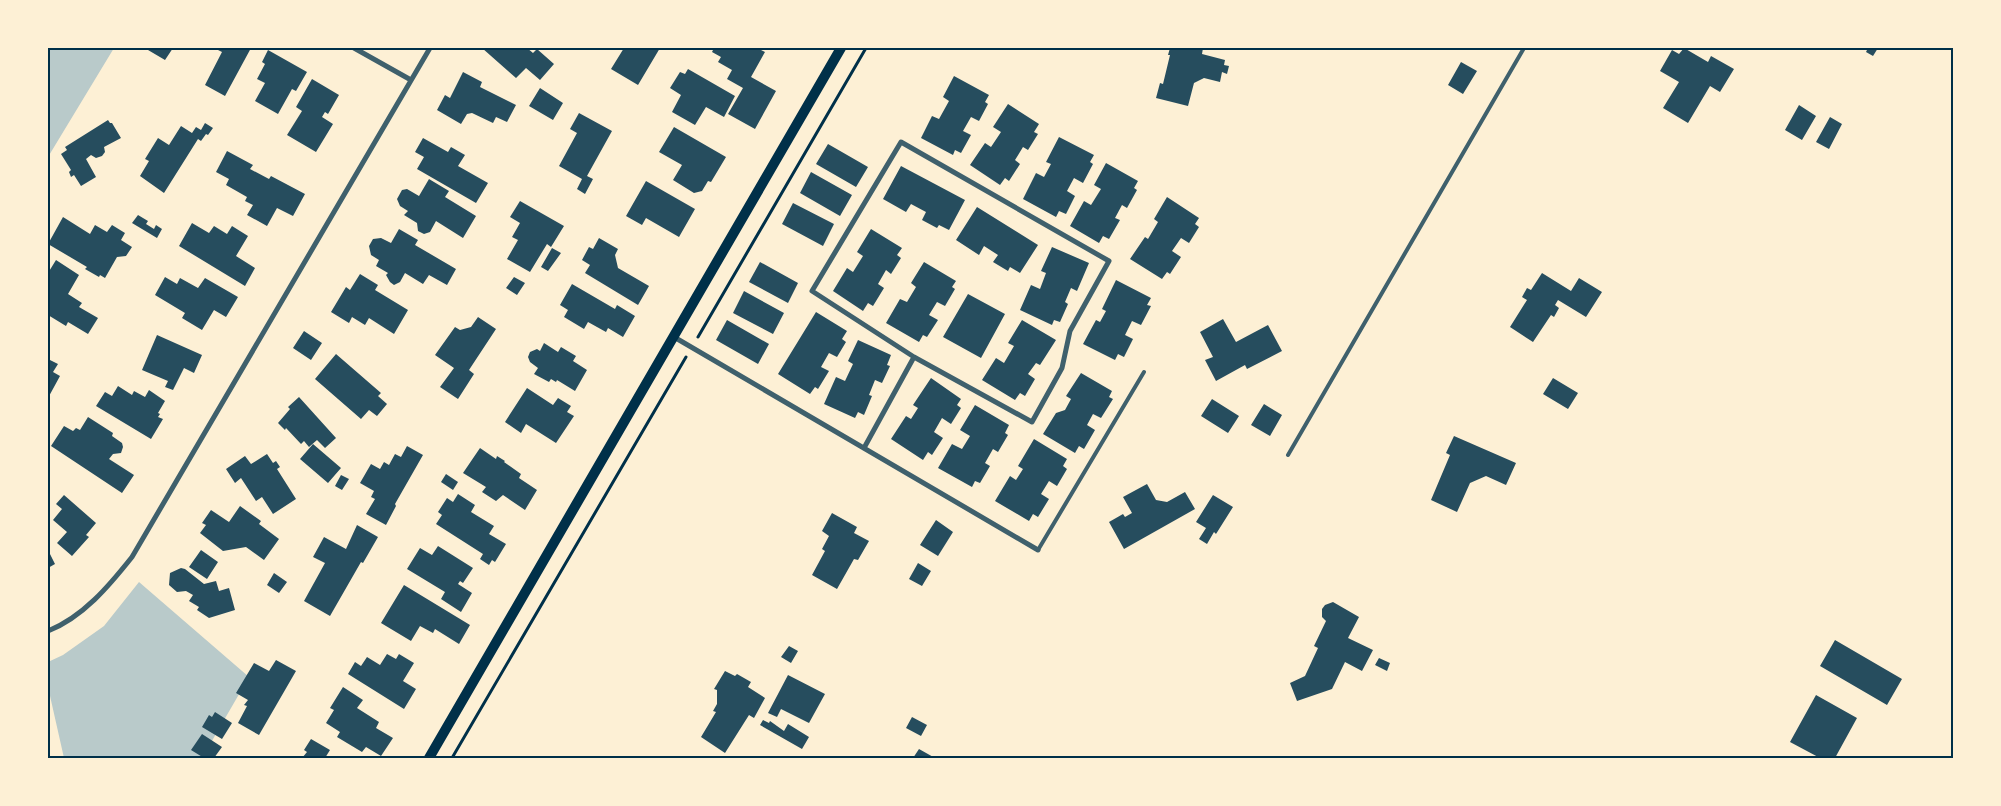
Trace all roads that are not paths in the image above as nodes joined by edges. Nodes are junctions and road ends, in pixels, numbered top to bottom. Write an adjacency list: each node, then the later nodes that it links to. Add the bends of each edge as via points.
1 (354, 48): 5 (street)
2 (430, 48): 5 (street)
3 (841, 48): 6 (main road)
4 (1524, 48): 10 (lane)
5 (411, 80): 12 (street, via 132,557 110,585 82,610)
6 (674, 336): 9 (street); 13 (main road)
7 (914, 357): 7 (street, via 812,291 902,142 1110,261 1070,331 1062,368 1032,422); 9 (street)
8 (1144, 372): 11 (lane)
9 (864, 448): 11 (street)
10 (1288, 455)
11 (1038, 550)
12 (48, 631)
13 (429, 758)

